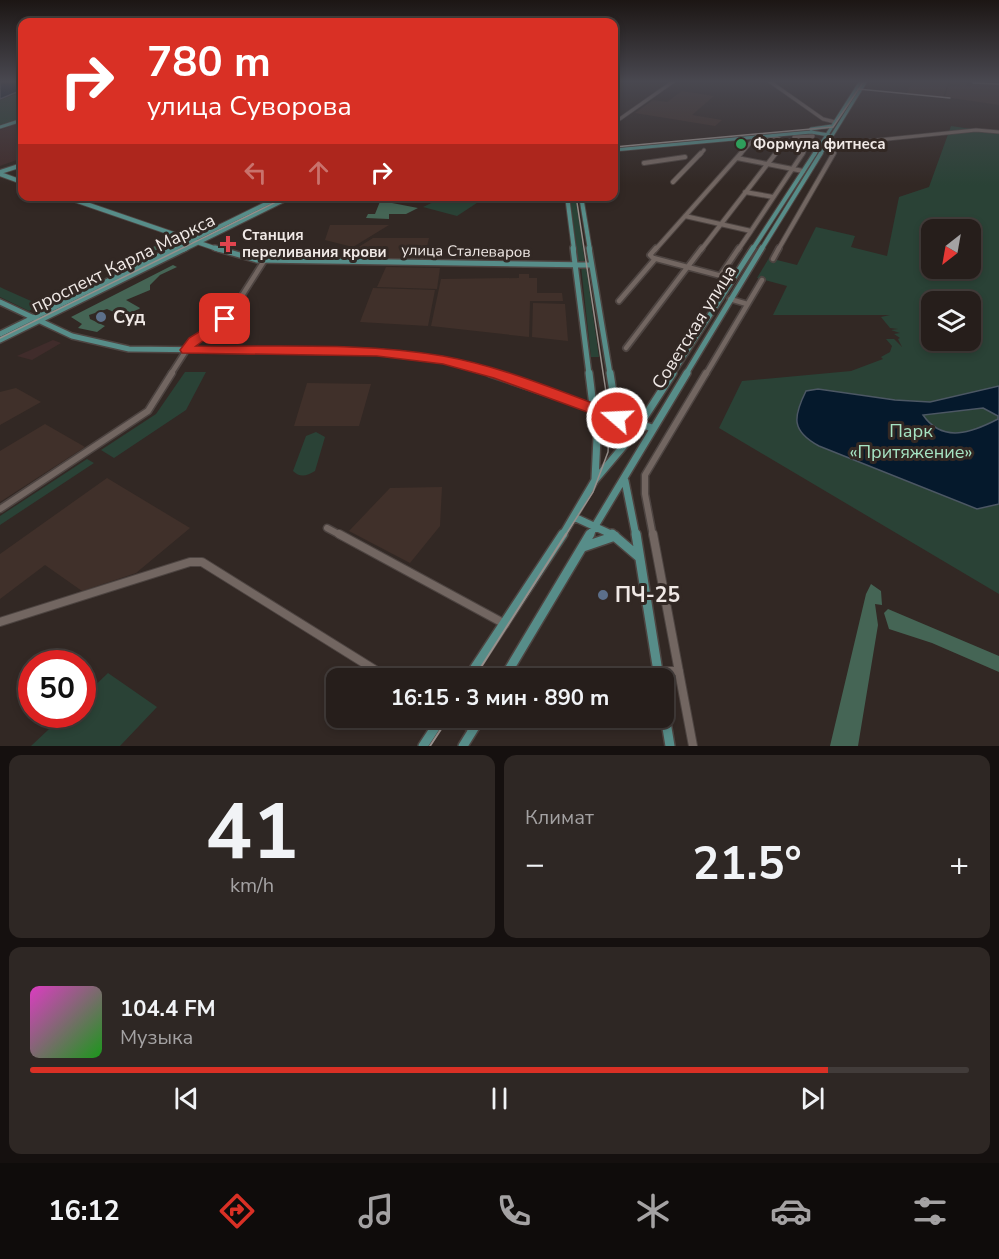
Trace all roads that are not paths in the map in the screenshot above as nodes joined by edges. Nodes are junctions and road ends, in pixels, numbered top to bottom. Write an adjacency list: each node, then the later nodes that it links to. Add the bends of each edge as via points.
1 (818, 116): 5 (street)
2 (839, 116): 5 (main road, Советская улица)
3 (844, 116): 6 (main road, Советская улица)
4 (18, 121): 8 (main road)
5 (835, 122): 6 (main road); 7 (main road, Советская улица)
6 (840, 122): 10 (main road, Советская улица)
7 (832, 126): 10 (main road, Советская улица); 16 (main road)
8 (0, 127)
9 (999, 132): 12 (street, via 976,130)
10 (829, 135): 11 (main road, via 811,132); 15 (main road, Советская улица); 31 (main road, Советская улица)
11 (777, 137): 14 (street); 17 (main road); 21 (street, via 754,140)
12 (868, 140): 18 (street); 32 (street, via 836,146)
13 (811, 141): 13 (street, via 795,138 794,137 813,136); 15 (street)
14 (784, 142): 23 (street); 25 (street, via 807,147)
15 (821, 142): 26 (main road, Советская улица)
16 (618, 148)
17 (618, 148)
18 (885, 148)
19 (704, 150): 29 (street)
20 (685, 157): 22 (street)
21 (737, 158): 23 (street); 41 (street)
22 (644, 163)
23 (766, 164): 25 (street); 30 (street)
24 (18, 165): 27 (main road)
25 (792, 169): 26 (street); 33 (street)
26 (803, 171): 39 (main road, Советская улица)
27 (0, 172): 28 (main road)
28 (18, 180)
29 (673, 182)
30 (745, 192): 33 (street); 42 (street)
31 (798, 192): 32 (street); 40 (main road, Советская улица)
32 (809, 194): 46 (street)
33 (773, 197): 43 (street)
34 (77, 201): 44 (main road, улица Сталеваров)
35 (272, 201): 44 (main road, проспект Карла Маркса)
36 (281, 201): 44 (main road, проспект Карла Маркса)
37 (568, 201): 48 (main road, Советская улица)
38 (581, 201): 49 (main road)
39 (777, 211): 40 (main road); 52 (main road, Советская улица)
40 (785, 212): 55 (main road, Советская улица)
41 (685, 216): 42 (street); 45 (street)
42 (721, 224): 43 (street); 50 (street)
43 (751, 231): 51 (street)
44 (194, 242): 47 (main road, улица Сталеваров); 59 (main road, проспект Карла Маркса)
45 (653, 258): 50 (street); 56 (street)
46 (773, 259)
47 (264, 261): 48 (main road, улица Сталеваров); 63 (street, via 229,316 194,340)
48 (576, 264): 49 (main road, улица Сталеваров); 64 (main road, Советская улица)
49 (591, 264): 65 (main road)
50 (688, 267): 51 (street); 62 (street)
51 (720, 276): 52 (street)
52 (733, 279): 54 (main road, Советская улица)
53 (762, 280): 58 (street)
54 (721, 296): 55 (main road); 66 (main road, Советская улица)
55 (730, 299): 58 (street); 67 (main road, Советская улица)
56 (619, 301)
57 (0, 302): 59 (main road)
58 (747, 304): 83 (street, via 645,475 645,494)
59 (36, 319): 60 (main road, проспект Карла Маркса); 61 (main road, проспект Карла Маркса); 63 (main road, via 98,344)
60 (0, 334)
61 (0, 340)
62 (626, 348)
63 (187, 350): 64 (main road, via 377,352 436,359 499,375); 70 (street, via 143,416)
64 (594, 410): 65 (main road); 68 (main road, Советская улица)
65 (617, 418): 66 (main road)
66 (639, 424): 67 (main road); 68 (main road, Советская улица)
67 (652, 428): 69 (main road, Советская улица)
68 (595, 480): 71 (main road, Советская улица)
69 (625, 480): 72 (main road, Советская улица); 76 (main road)
70 (0, 509)
71 (574, 517): 72 (main road); 78 (main road, Советская улица)
72 (595, 527): 74 (main road); 75 (main road, Советская улица)
73 (327, 528): 78 (street)
74 (615, 537): 75 (main road); 76 (main road)
75 (583, 548): 81 (main road, Советская улица)
76 (641, 559): 82 (main road)
77 (0, 622): 79 (street, via 190,562 207,564)
78 (505, 624): 80 (main road, Советская улица)
79 (372, 668)
80 (475, 668)
81 (510, 668)
82 (657, 668)
83 (679, 671): 84 (street); 91 (street)
84 (674, 672)
85 (435, 728): 88 (main road)
86 (666, 728): 90 (main road)
87 (473, 729): 89 (main road)
88 (423, 746)
89 (463, 746)
90 (669, 746)
91 (693, 746)

